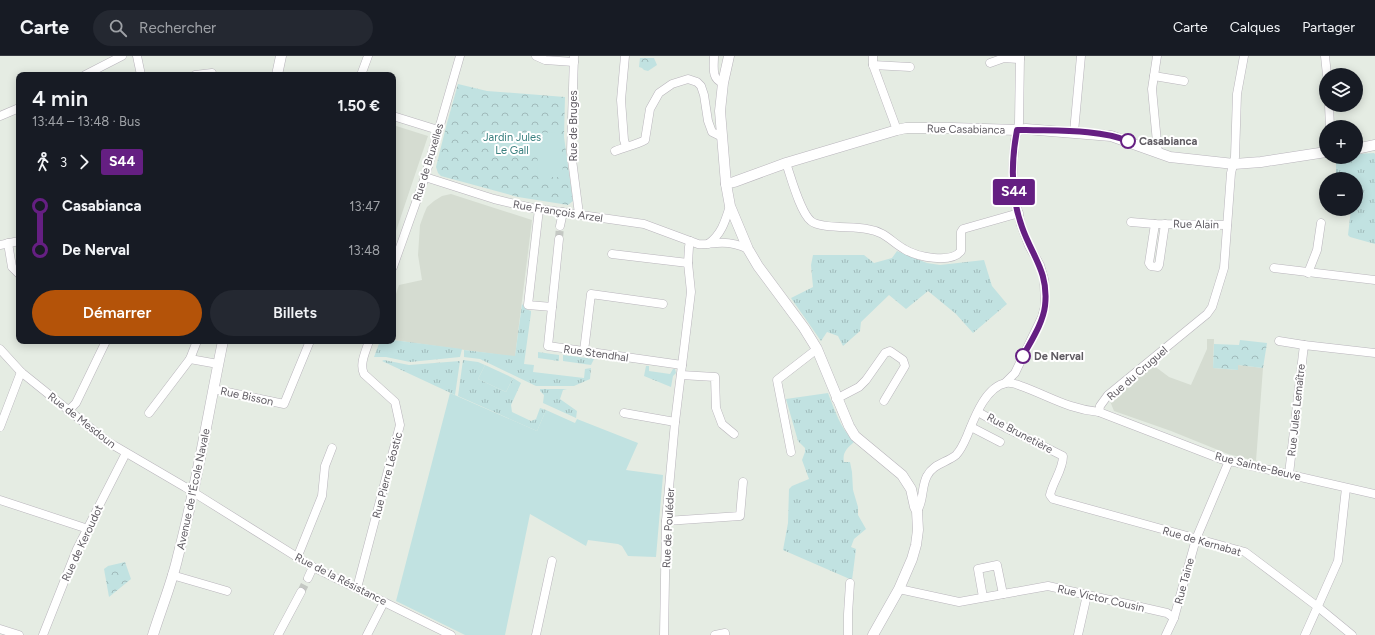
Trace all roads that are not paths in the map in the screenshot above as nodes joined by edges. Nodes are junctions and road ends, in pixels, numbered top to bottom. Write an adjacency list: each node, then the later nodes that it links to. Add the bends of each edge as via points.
1 (122, 56): 21 (street)
2 (137, 56): 22 (street)
3 (281, 56): 23 (street)
4 (368, 56): 24 (street)
5 (460, 56): 31 (street, Rue de Bruxelles)
6 (536, 56): 16 (street, Rue de Bruges, via 545,60)
7 (625, 56): 37 (street, via 620,100)
8 (714, 56): 27 (street, via 714,74 717,81)
9 (729, 56): 27 (street)
10 (873, 56): 18 (street)
11 (1081, 56): 34 (street)
12 (1157, 56): 25 (street)
13 (1244, 56): 43 (street, Rue du Cruguel, via 1238,94)
14 (1325, 56): 20 (street)
15 (1020, 58): 17 (street, via 1004,58); 33 (street)
16 (574, 59): 50 (street, Rue de Bruges, via 571,152)
17 (990, 63)
18 (873, 65): 19 (street); 32 (street)
19 (910, 67)
20 (1326, 68)
21 (91, 72)
22 (140, 72)
23 (278, 72)
24 (362, 72)
25 (1154, 76): 26 (street); 41 (street, via 1152,89)
26 (1184, 81)
27 (723, 83): 35 (street, via 720,111)
28 (16, 109): 29 (street)
29 (0, 116)
30 (396, 117): 31 (street)
31 (438, 130): 44 (street, Rue de Bruxelles)
32 (897, 130): 33 (street, Rue Casabianca); 42 (street, Rue Casabianca)
33 (1017, 130): 34 (street, Rue Casabianca); 49 (street, via 1013,165 1014,193)
34 (1074, 132): 41 (street, Rue Casabianca, via 1111,136)
35 (722, 137): 37 (street, via 712,132 701,86 688,79 672,84 659,93 650,109 645,140); 45 (street)
36 (1375, 145): 38 (street)
37 (626, 146): 39 (street)
38 (1363, 148)
39 (615, 151)
40 (1319, 153): 43 (street, Rue Casabianca)
41 (1158, 154): 43 (street, Rue Casabianca)
42 (786, 162): 45 (street, Rue Casabianca); 49 (street, via 803,211 813,223 879,232 888,236 904,250 917,255 939,258 956,256 961,251 963,229)
43 (1234, 164): 55 (street, Rue du Cruguel)
44 (425, 177): 47 (street, Rue François Arzel, via 494,199); 64 (street, Rue de Bruxelles)
45 (726, 184): 46 (street)
46 (730, 206): 61 (street, via 725,224 714,240); 62 (street)
47 (539, 209): 48 (street, Rue François Arzel); 71 (street, via 528,305)
48 (563, 212): 50 (street, Rue François Arzel); 56 (street)
49 (1019, 213): 87 (street, via 1021,225 1044,279 1045,306)
50 (579, 214): 58 (street, Rue François Arzel, via 644,224)
51 (1131, 222): 53 (street, Rue Alain)
52 (1321, 223): 68 (street, via 1317,250)
53 (1155, 224): 54 (street, Rue Alain); 54 (street, Rue Alain, via 1149,263 1158,267)
54 (1165, 224): 55 (street, Rue Alain)
55 (1227, 225): 96 (street, Rue du Cruguel, via 1224,268 1212,307 1207,314 1108,394)
56 (560, 226)
57 (559, 239): 71 (street, Rue Stendhal)
58 (690, 241): 61 (street); 65 (street, Rue de Pouléder)
59 (16, 242): 60 (street)
60 (4, 244): 67 (street, via 12,267)
61 (707, 245): 62 (street, via 718,242 731,243)
62 (748, 249): 80 (street, via 764,276)
63 (612, 254): 65 (street)
64 (396, 255)
65 (688, 263): 85 (street, Rue de Pouléder, via 691,292)
66 (1274, 268): 68 (street)
67 (16, 271)
68 (1308, 272): 69 (street)
69 (1375, 280)
70 (663, 304): 81 (street, via 591,294)
71 (552, 307): 81 (street, Rue Stendhal, via 548,346)
72 (1279, 341): 78 (street)
73 (105, 344): 94 (street, via 76,403)
74 (196, 344): 83 (street)
75 (222, 344): 84 (street, Avenue de l'École Navale)
76 (309, 344): 91 (street, Rue Bisson, via 284,404)
77 (368, 344): 125 (street, Rue Pierre Léostic, via 362,370 395,402 400,425)
78 (1304, 345): 82 (street); 108 (street, Rue Jules Lemaître)
79 (0, 349): 86 (street, Rue de Mesdoun)
80 (817, 349): 92 (street); 105 (street, via 777,380)
81 (584, 351): 85 (street, Rue Stendhal)
82 (1375, 353)
83 (190, 359): 84 (street); 97 (street)
84 (218, 364): 91 (street, Avenue de l'École Navale)
85 (682, 365): 88 (street, Rue de Pouléder)
86 (21, 372): 94 (street, Rue de Mesdoun); 100 (street)
87 (1015, 374): 89 (street); 90 (street)
88 (680, 375): 99 (street, Rue de Pouléder); 102 (street, via 715,377 716,408 722,424)
89 (1005, 383): 90 (street, Rue du Cruguel); 95 (street, via 992,390)
90 (1021, 386): 96 (street, Rue du Cruguel, via 1068,406)
91 (213, 389): 111 (street, Avenue de l'École Navale)
92 (836, 398): 93 (street, via 866,380 885,353 890,351 903,360 905,366); 115 (street, via 855,436 902,474 911,489)
93 (884, 402)
94 (68, 411): 106 (street, Rue de Mesdoun)
95 (978, 412): 101 (street); 113 (street, Rue Brunetière, via 1063,456 1063,464 1051,489 1050,495)
96 (1099, 412): 107 (street, Rue Sainte-Beuve)
97 (149, 413)
98 (624, 414): 99 (street)
99 (675, 422): 116 (street, Rue de Pouléder)
100 (0, 426)
101 (971, 427): 103 (street); 115 (street, via 956,455 931,469 926,477 921,504)
102 (734, 434)
103 (1000, 442)
104 (332, 448): 119 (street, via 325,466 322,496)
105 (791, 452)
106 (126, 453): 111 (street, Rue de Mesdoun); 117 (street, Rue de Keroudot)
107 (1229, 461): 108 (street, Rue Sainte-Beuve); 118 (street, Rue Taine)
108 (1289, 474): 110 (street, Rue Sainte-Beuve)
109 (743, 482): 116 (street, via 740,516)
110 (1346, 488): 112 (street, Rue Sainte-Beuve); 133 (street, via 1338,561)
111 (194, 492): 119 (street, Rue de la Résistance); 122 (street, Avenue de l'École Navale)
112 (1375, 494)
113 (1053, 499): 118 (street, Rue de Kernabat)
114 (0, 500): 117 (street)
115 (917, 511): 126 (street, via 916,545)
116 (666, 521): 143 (street, Rue de Pouléder)
117 (88, 529): 137 (street, Rue de Keroudot, via 77,549)
118 (1196, 539): 133 (street, Rue de Kernabat, via 1245,552); 134 (street, Rue Taine)
119 (297, 558): 121 (street, Rue de la Résistance)
120 (552, 561): 142 (street)
121 (313, 567): 123 (street); 125 (street, Rue de la Résistance)
122 (172, 575): 127 (street); 138 (street, Avenue de l'École Navale)
123 (308, 578)
124 (850, 583): 146 (street)
125 (357, 588): 132 (street, Rue de la Résistance)
126 (899, 589): 131 (street, Rue Victor Cousin, via 959,602); 147 (street)
127 (227, 591)
128 (301, 592): 139 (street)
129 (1003, 594): 130 (street, Rue Victor Cousin, via 1048,586); 131 (street, Rue Victor Cousin); 131 (street, via 997,565 978,569)
130 (1087, 595): 134 (street, Rue Victor Cousin, via 1167,613); 148 (street)
131 (983, 597)
132 (384, 602): 140 (street); 141 (street, Rue de la Résistance)
133 (1318, 607): 150 (street); 151 (street, Rue de Kernabat)
134 (1174, 618): 149 (street, Rue Taine)
135 (0, 629): 136 (street)
136 (19, 635)
137 (43, 635)
138 (153, 635)
139 (278, 635)
140 (367, 635)
141 (450, 635)
142 (536, 635)
143 (664, 635)
144 (715, 635): 145 (street)
145 (725, 635)
146 (848, 635)
147 (873, 635)
148 (1078, 635)
149 (1166, 635)
150 (1305, 635)
151 (1352, 635)

